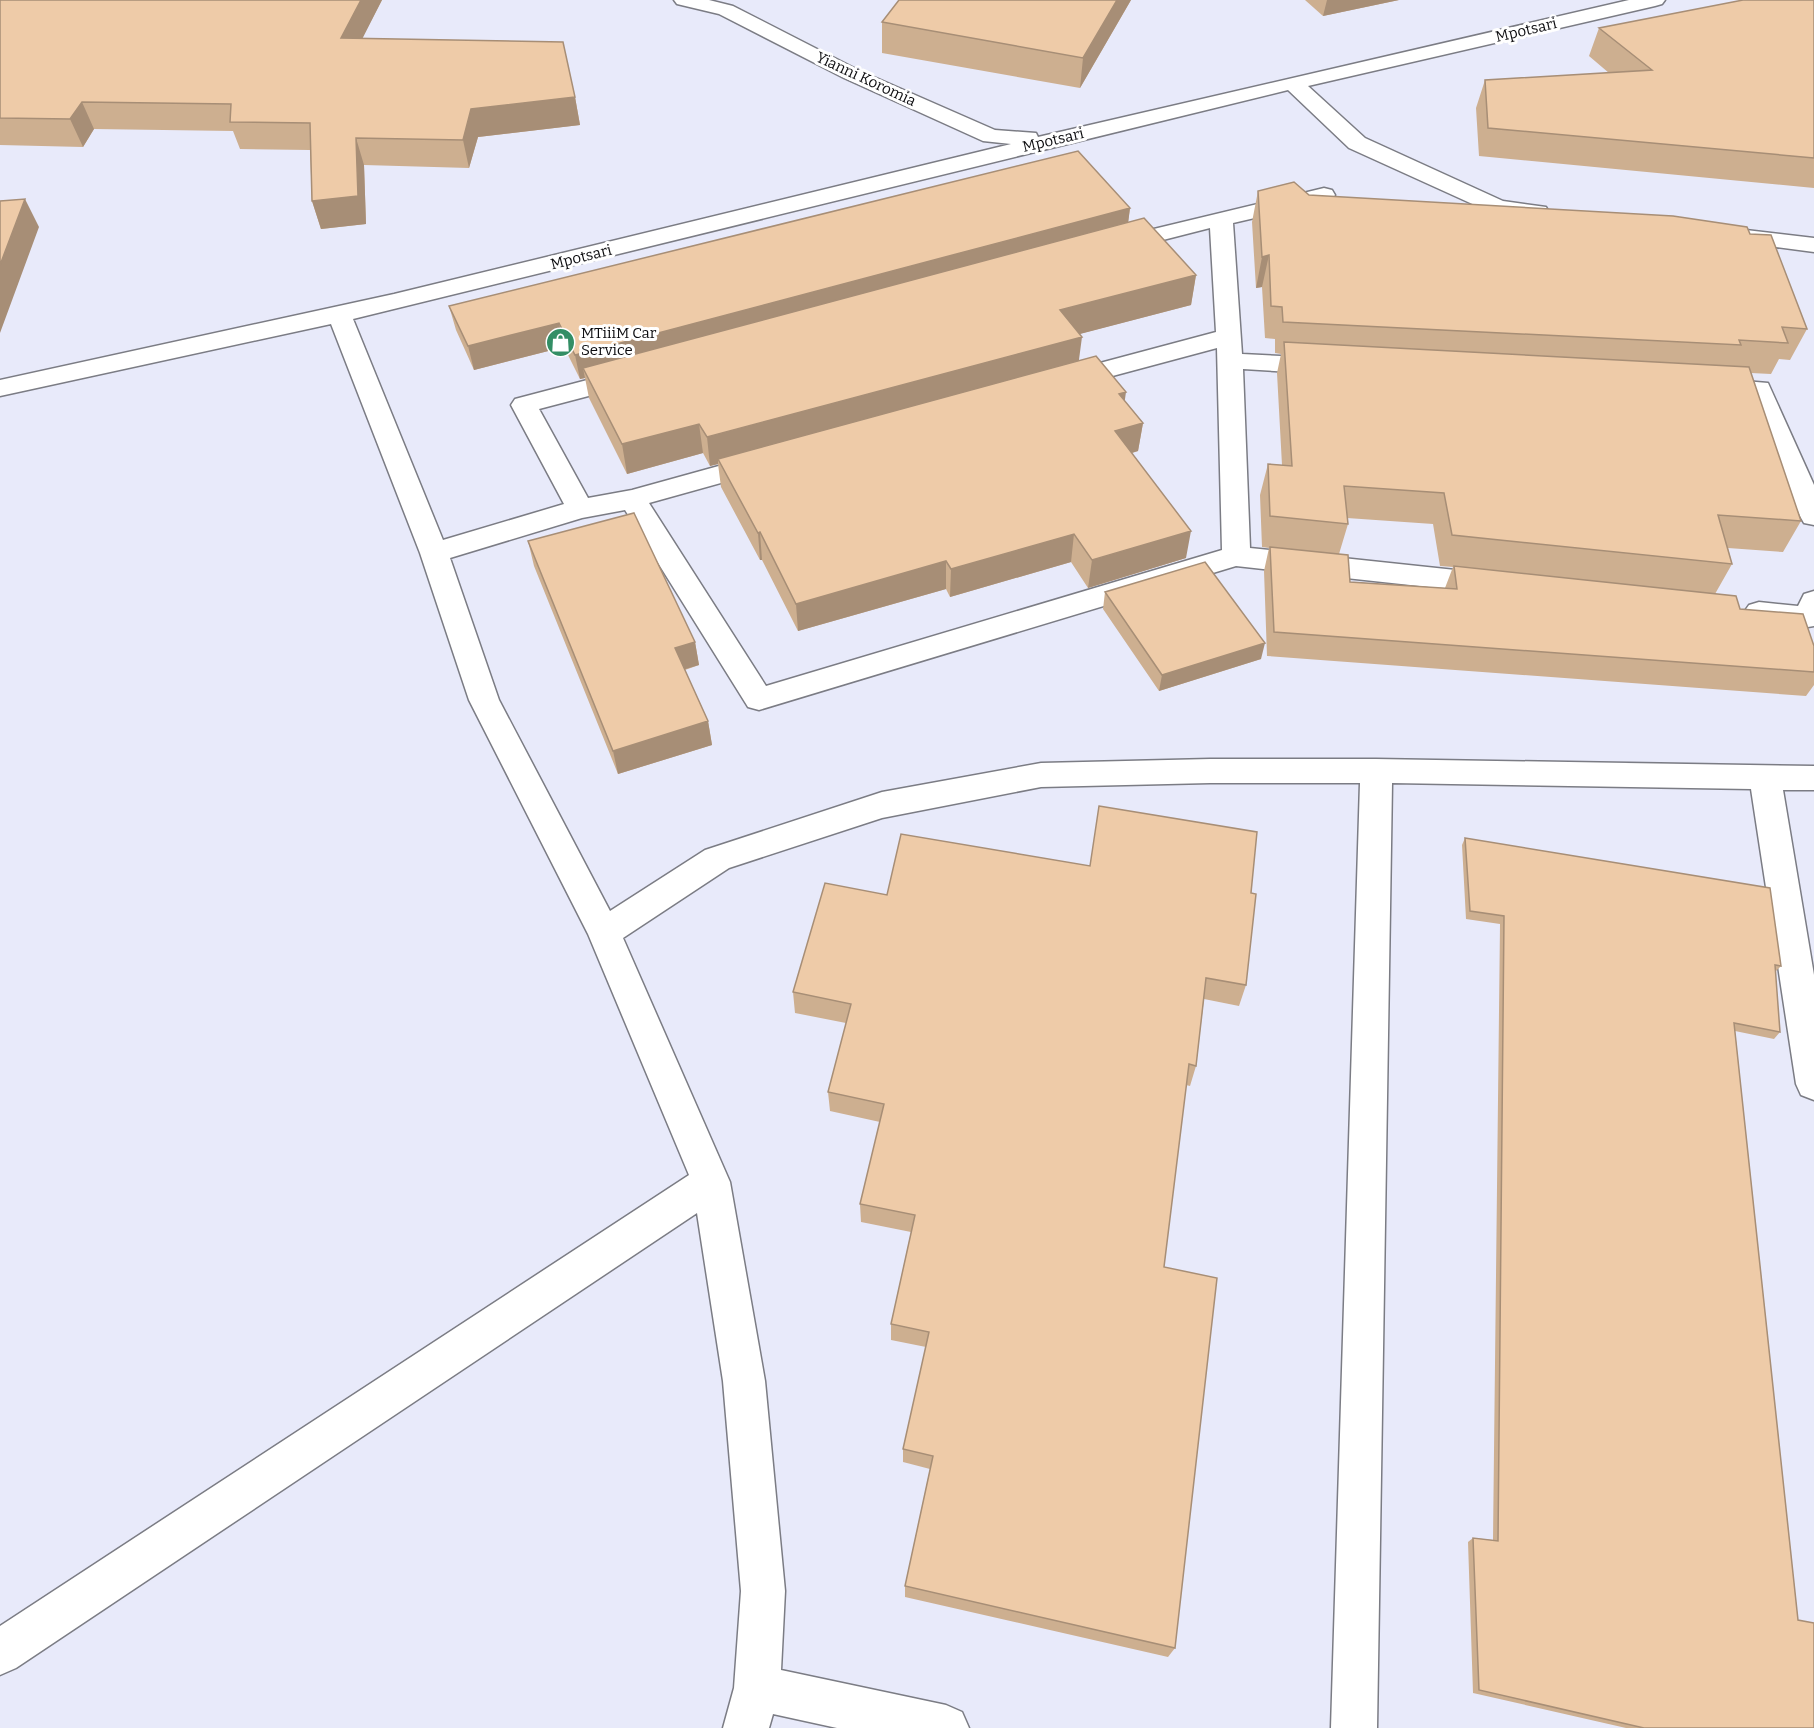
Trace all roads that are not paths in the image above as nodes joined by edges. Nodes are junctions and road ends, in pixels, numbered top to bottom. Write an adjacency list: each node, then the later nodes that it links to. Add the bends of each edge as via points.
1 (684, 0): 4 (street, Yianni Koromia, via 726,10 851,74 991,136)
2 (1655, 0): 3 (street, Mpotsari)
3 (1294, 84): 4 (street, Mpotsari); 6 (street, via 1357,143 1498,207)
4 (1053, 139): 11 (street, Mpotsari)
5 (1324, 195): 7 (street)
6 (1554, 214)
7 (1221, 221): 10 (street, via 1176,228); 12 (street)
8 (1702, 232): 9 (street)
9 (1814, 245)
10 (1096, 250)
11 (339, 314): 16 (street, Mpotsari); 22 (street)
12 (1228, 349): 13 (street); 17 (street); 23 (street)
13 (1348, 367)
14 (650, 371): 20 (street, via 524,405)
15 (1688, 385): 21 (street, via 1759,389)
16 (0, 388)
17 (1035, 389)
18 (782, 458): 19 (street)
19 (632, 499): 20 (street); 23 (street, via 759,699)
20 (580, 509): 22 (street)
21 (1814, 516)
22 (434, 553): 30 (street, via 484,700)
23 (1236, 556): 24 (street)
24 (1522, 586)
25 (1814, 601): 26 (street, via 1808,617)
26 (1736, 609)
27 (1376, 771): 28 (street); 30 (street, via 1041,775 882,805 717,858); 36 (street)
28 (1765, 777): 29 (street); 31 (street)
29 (1814, 778)
30 (604, 933): 32 (street)
31 (1814, 1084)
32 (711, 1182): 33 (street); 34 (street, via 744,1381 763,1591)
33 (0, 1653)
34 (752, 1708): 35 (street)
35 (946, 1728)
36 (1354, 1728)

